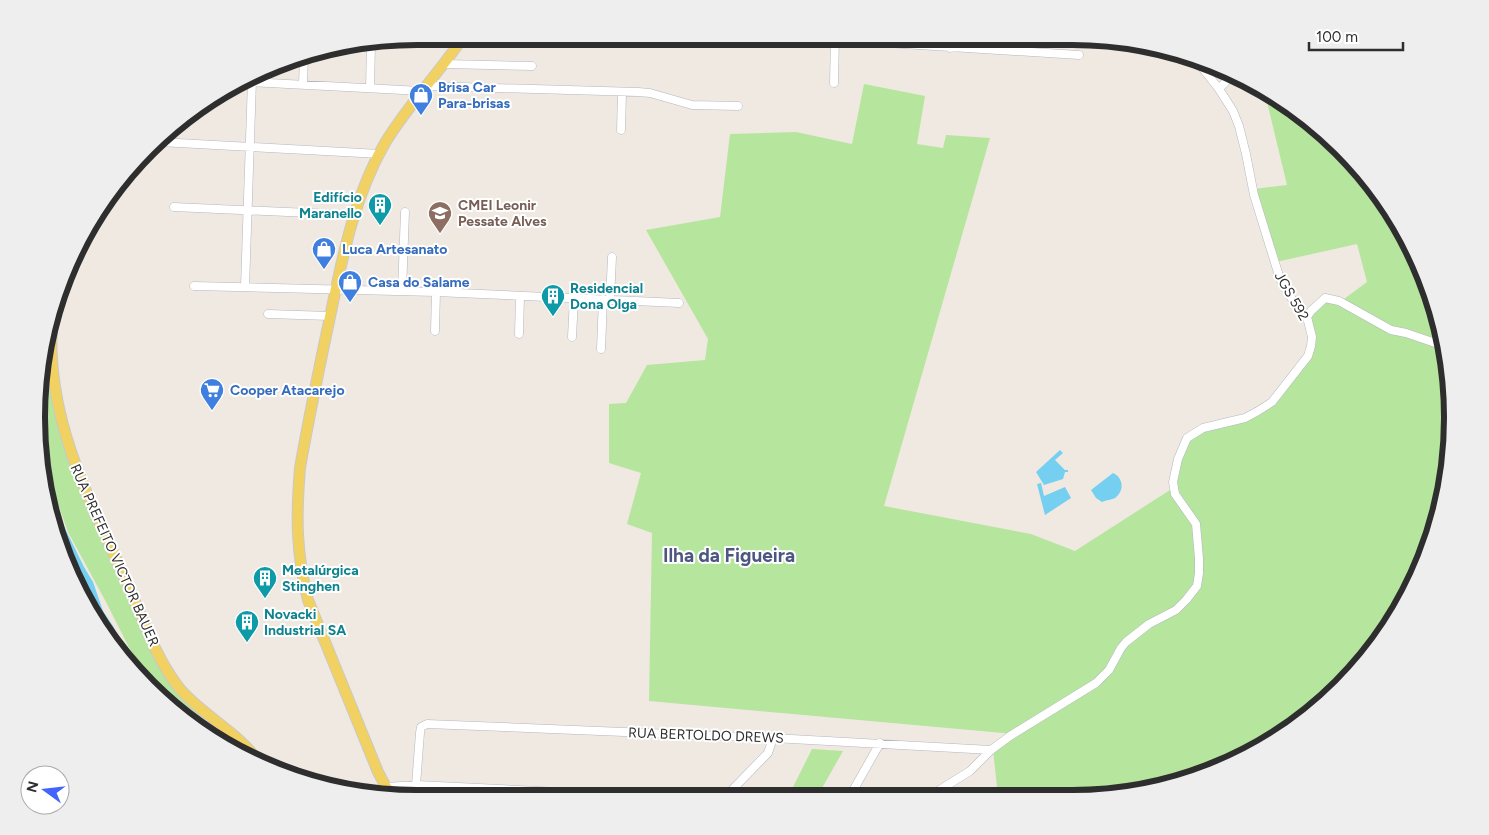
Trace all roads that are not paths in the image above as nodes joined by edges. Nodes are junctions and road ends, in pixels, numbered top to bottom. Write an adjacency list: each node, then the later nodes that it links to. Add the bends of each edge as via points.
1 (458, 45): 9 (main road)
2 (835, 45): 14 (street)
3 (912, 45): 6 (street)
4 (950, 45): 6 (street)
5 (371, 48): 17 (street)
6 (950, 48): 7 (street)
7 (1079, 55)
8 (304, 63): 16 (street)
9 (444, 64): 10 (street); 18 (main road)
10 (532, 66)
11 (1203, 69): 19 (street, JGS 592)
12 (1228, 79): 19 (street)
13 (256, 81): 16 (street)
14 (834, 83)
15 (250, 85): 24 (street)
16 (304, 85): 17 (street)
17 (370, 88): 18 (street)
18 (424, 89): 20 (street); 25 (main road)
19 (1219, 89): 42 (street, JGS 592, via 1239,126 1254,195 1280,279)
20 (622, 92): 21 (street, via 650,93 692,105); 22 (street)
21 (738, 106)
22 (621, 130)
23 (166, 142): 24 (street)
24 (250, 147): 25 (street); 27 (street)
25 (380, 154): 29 (main road)
26 (174, 207): 27 (street)
27 (248, 211): 29 (street); 32 (street)
28 (405, 212): 34 (street)
29 (354, 216): 33 (main road)
30 (612, 257): 38 (street)
31 (194, 286): 32 (street)
32 (245, 288): 33 (street)
33 (336, 290): 34 (street); 41 (main road)
34 (402, 292): 35 (street)
35 (436, 292): 36 (street); 43 (street)
36 (520, 296): 37 (street); 44 (street)
37 (574, 298): 38 (street); 45 (street)
38 (607, 299): 39 (street); 48 (street)
39 (680, 303)
40 (268, 314): 41 (street)
41 (330, 316): 54 (main road, via 300,468 298,549 301,573 316,620)
42 (1307, 317): 46 (street, via 1325,298 1331,298 1391,330); 52 (street, JGS 592, via 1312,337 1308,356 1272,402 1244,418 1203,428 1187,438 1178,460 1173,482 1175,494 1196,524 1200,559 1197,586 1176,610 1149,624 1126,642 1109,670 1096,683)
43 (435, 330)
44 (519, 334)
45 (572, 337)
46 (1437, 343)
47 (52, 347): 51 (main road, RUA PREFEITO VICTOR BAUER, via 59,413 76,470 154,644 181,689)
48 (601, 349)
49 (773, 738): 50 (street, RUA BERTOLDO DREWS); 53 (street, RUA BERTOLDO DREWS, via 427,724 421,726); 59 (street, via 768,753)
50 (880, 744): 52 (street, RUA BERTOLDO DREWS); 60 (street)
51 (248, 750)
52 (991, 750): 61 (street, via 970,771)
53 (417, 785): 54 (street); 55 (street); 56 (street); 57 (street)
54 (386, 787)
55 (492, 789): 58 (street)
56 (409, 790)
57 (417, 790)
58 (513, 790)
59 (732, 790)
60 (853, 790)
61 (940, 790)

